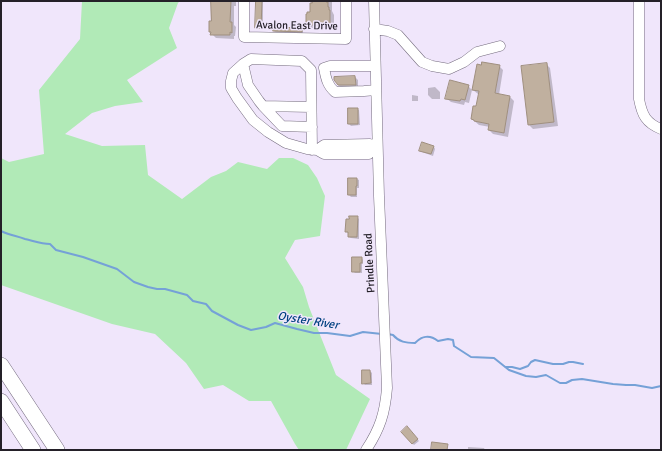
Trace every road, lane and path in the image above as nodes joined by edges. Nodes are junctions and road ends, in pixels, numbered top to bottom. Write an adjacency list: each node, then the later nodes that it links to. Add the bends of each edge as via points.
1 (244, 1): 2 (street, Avalon East Drive, via 244,37 346,39)
2 (346, 1)
3 (374, 1): 5 (street, Prindle Road)
4 (639, 1): 13 (street, via 639,99 646,119)
5 (374, 29): 6 (street, via 398,35 422,62 449,69 464,62 476,52); 8 (street, Prindle Road)
6 (500, 46)
7 (243, 64): 10 (street, via 248,85); 11 (street, via 251,59 302,61 311,70); 15 (street, via 233,74 231,88 253,120 286,143)
8 (375, 70): 9 (street, Prindle Road); 9 (street, via 330,66 324,68 330,88 335,92)
9 (376, 90): 14 (street, Prindle Road)
10 (263, 106): 11 (street); 12 (street, via 282,126)
11 (311, 108): 12 (street)
12 (312, 127): 15 (street)
13 (661, 129)
14 (375, 149): 15 (street, via 370,154 324,154); 18 (street, Prindle Road, via 387,388 386,407)
15 (314, 150)
16 (1, 365): 20 (highway)
17 (1, 401): 19 (highway)
18 (368, 449)
19 (32, 450)
20 (57, 450)

